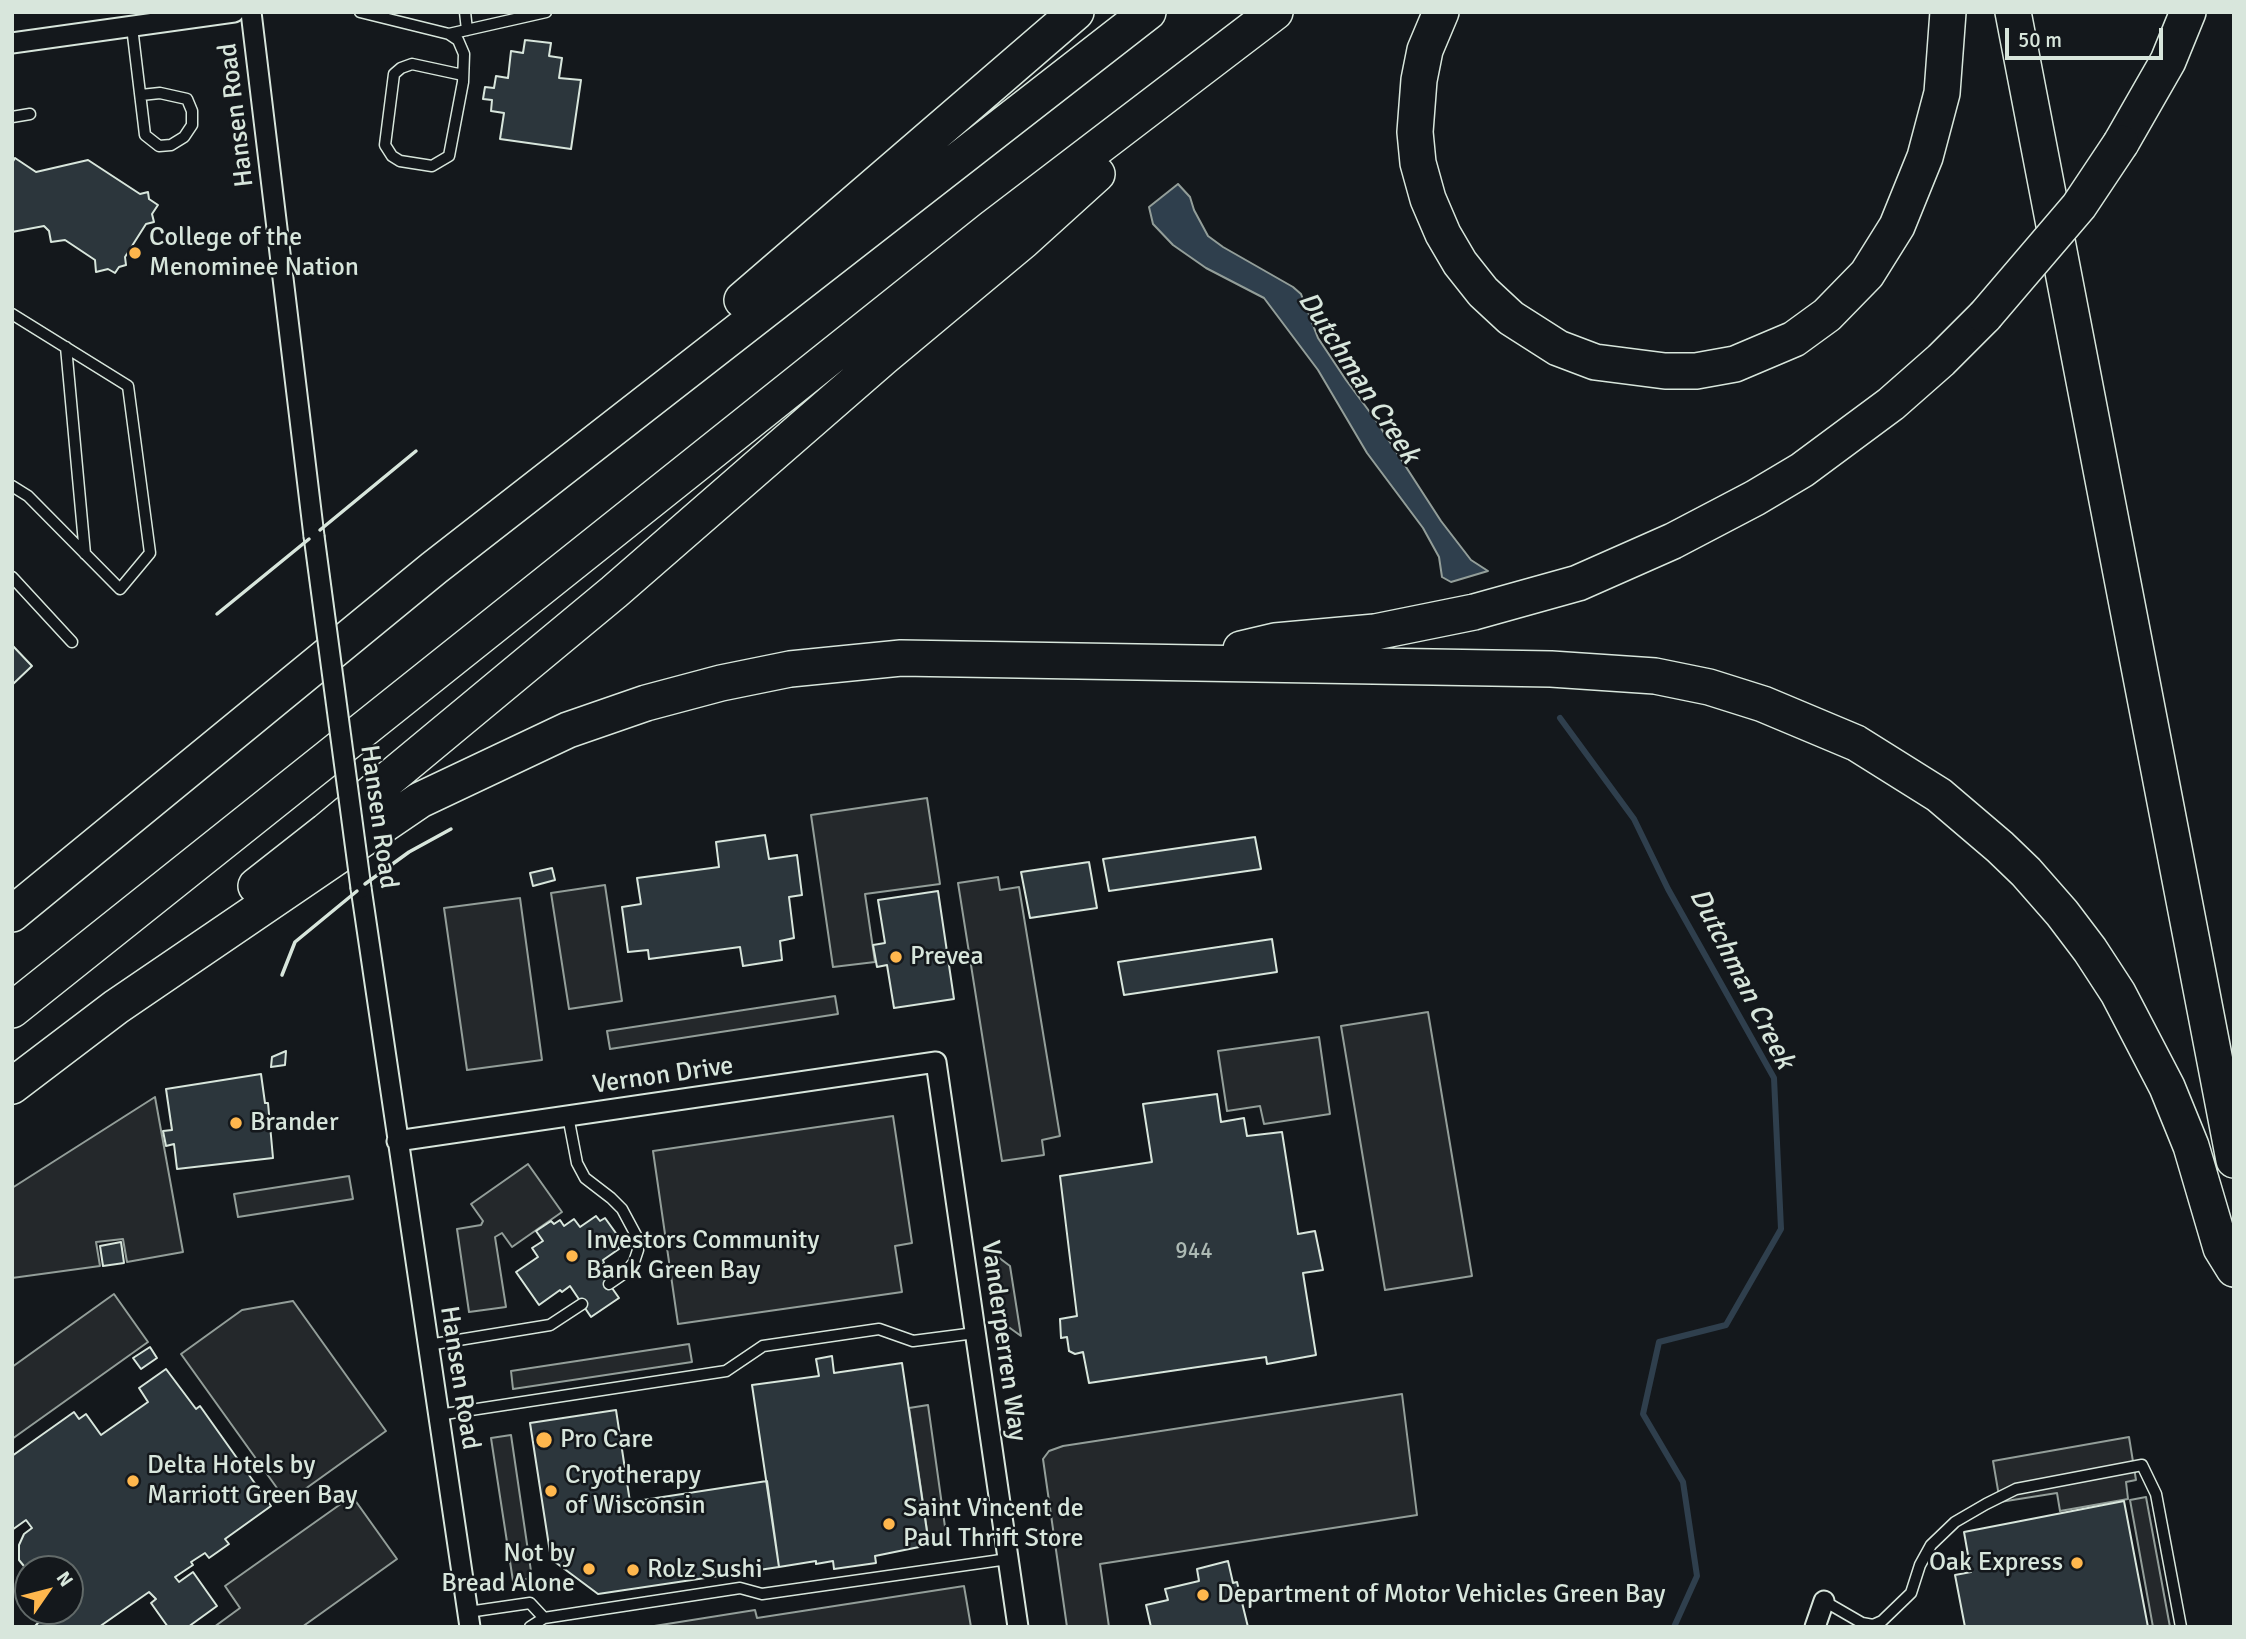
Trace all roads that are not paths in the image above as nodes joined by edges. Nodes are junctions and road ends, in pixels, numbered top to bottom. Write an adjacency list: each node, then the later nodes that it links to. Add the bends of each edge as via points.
1 (234, 12): 13 (street)
2 (251, 12): 35 (street, Hansen Road, bridge, via 314,536)
3 (360, 12): 15 (lane)
4 (465, 12): 14 (lane)
5 (547, 12): 14 (lane)
6 (1076, 12): 25 (highway)
7 (1148, 12): 25 (highway)
8 (1275, 12): 30 (highway, via 1023,241 614,592 326,831 195,932); 31 (highway, via 992,228)
9 (1441, 12): 10 (highway, via 1425,50 1415,132 1428,199 1460,263 1511,318 1558,348 1631,369 1696,371 1735,364 1794,339 1827,315 1867,274 1897,226 1925,157 1941,93)
10 (1948, 12)
11 (2013, 12): 36 (highway)
12 (2188, 12): 28 (highway, bridge, via 2168,61 2079,206 1941,360 1802,470 1673,541 1578,583 1474,612 1388,629 1275,641)
13 (132, 27): 16 (street); 18 (lane)
14 (467, 30): 15 (lane)
15 (449, 34): 17 (lane, via 458,40 464,54)
16 (12, 43)
17 (463, 75): 17 (lane, via 449,156 432,166 392,156 385,145 394,74 412,64)
18 (141, 95): 18 (lane, via 145,135 159,146 184,137 192,125 187,99 160,93)
19 (30, 114): 20 (lane)
20 (12, 117)
21 (12, 314): 22 (lane)
22 (66, 347): 24 (lane); 24 (lane, via 128,386 150,553 120,589)
23 (12, 486): 24 (lane, via 28,496)
24 (85, 554)
25 (434, 568): 29 (highway)
26 (12, 577): 27 (lane)
27 (72, 642)
28 (1180, 663): 30 (highway, via 901,658 790,669 646,703 568,730 420,800); 37 (highway, via 1551,669 1655,676 1763,704 1856,743 1939,795 2000,847 2090,950 2167,1087 2191,1146 2221,1248)
29 (12, 914)
30 (116, 1007): 33 (highway)
31 (12, 1010)
32 (936, 1062): 34 (street, Vernon Drive); 40 (street, Vanderperren Way)
33 (12, 1086)
34 (568, 1116): 35 (street, Vernon Drive); 38 (lane, via 577,1163 585,1178 622,1209 637,1237 634,1262)
35 (397, 1141): 41 (street, Hansen Road)
36 (2234, 1160)
37 (2234, 1269)
38 (609, 1284)
39 (582, 1304): 41 (lane, via 550,1325)
40 (975, 1333): 42 (lane, via 913,1341 879,1329 776,1344 763,1346 726,1371); 43 (street, Vanderperren Way)
41 (428, 1345): 42 (street, Hansen Road)
42 (438, 1415): 46 (street, Hansen Road)
43 (1008, 1559): 45 (lane, via 762,1594 740,1588); 48 (street, Vanderperren Way)
44 (1824, 1601): 49 (street); 50 (lane, via 1873,1625 1911,1593 1931,1545 1955,1522 2016,1489 2142,1465 2157,1494)
45 (544, 1618): 46 (lane, via 530,1604); 47 (lane)
46 (469, 1620)
47 (530, 1627)
48 (1018, 1627)
49 (1815, 1627)
50 (2181, 1627)

